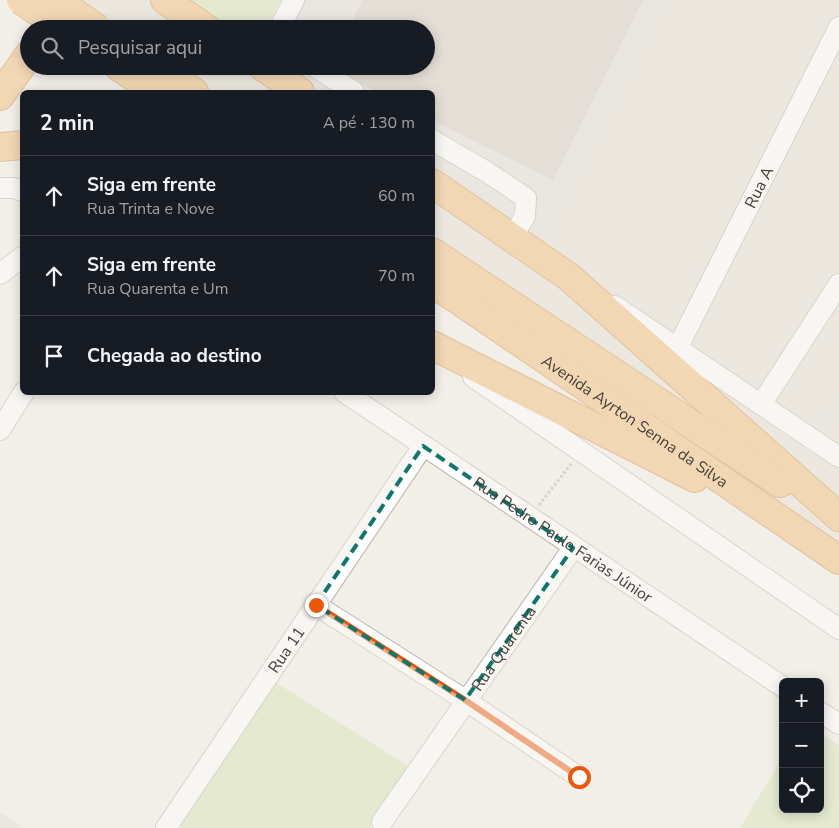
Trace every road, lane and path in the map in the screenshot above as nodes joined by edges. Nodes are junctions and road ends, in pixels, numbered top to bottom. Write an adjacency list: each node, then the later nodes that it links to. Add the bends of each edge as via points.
1 (21, 0): 6 (highway, bridge)
2 (56, 0): 8 (highway, bridge)
3 (68, 0): 7 (highway)
4 (166, 0): 9 (highway)
5 (294, 0): 10 (street)
6 (50, 20)
7 (54, 20)
8 (85, 20)
9 (194, 20)
10 (284, 20)
11 (839, 27): 36 (street, Rua A)
12 (20, 68): 21 (highway)
13 (131, 75): 17 (highway)
14 (168, 75): 18 (highway)
15 (275, 75): 19 (highway)
16 (328, 75): 20 (street)
17 (153, 90)
18 (191, 90)
19 (297, 90)
20 (351, 90)
21 (0, 96)
22 (435, 142): 28 (street, via 526,198 525,216)
23 (20, 145): 24 (highway)
24 (0, 147)
25 (435, 186): 28 (highway)
26 (0, 188): 27 (street)
27 (20, 190)
28 (512, 238): 32 (highway)
29 (435, 254): 48 (highway, Avenida Ayrton Senna da Silva)
30 (20, 259): 31 (street)
31 (0, 274)
32 (568, 277): 36 (street); 45 (highway)
33 (435, 284): 47 (highway, Avenida Ayrton Senna da Silva)
34 (839, 284): 40 (street)
35 (435, 347): 47 (highway)
36 (678, 347): 40 (street)
37 (435, 351): 43 (street)
38 (22, 395): 41 (street)
39 (348, 395): 42 (street, Rua Pedro Paulo Farias Júnior)
40 (762, 403): 44 (street)
41 (0, 430)
42 (423, 446): 46 (street, Rua Pedro Paulo Farias Júnior); 51 (street, Rua 11)
43 (580, 452): 46 (path); 52 (street)
44 (839, 457)
45 (839, 516)
46 (529, 518): 49 (street, Rua Pedro Paulo Farias Júnior)
47 (777, 518): 50 (highway, Avenida Ayrton Senna da Silva)
48 (839, 523)
49 (573, 548): 53 (street, Rua Pedro Paulo Farias Júnior); 54 (street, Rua Quarenta)
50 (839, 560)
51 (316, 605): 54 (street); 59 (street, Rua 11)
52 (839, 629)
53 (779, 684)
54 (465, 700): 57 (street); 58 (street, Rua Quarenta)
55 (824, 715): 56 (street)
56 (839, 724)
57 (579, 777)
58 (382, 822)
59 (166, 828)

